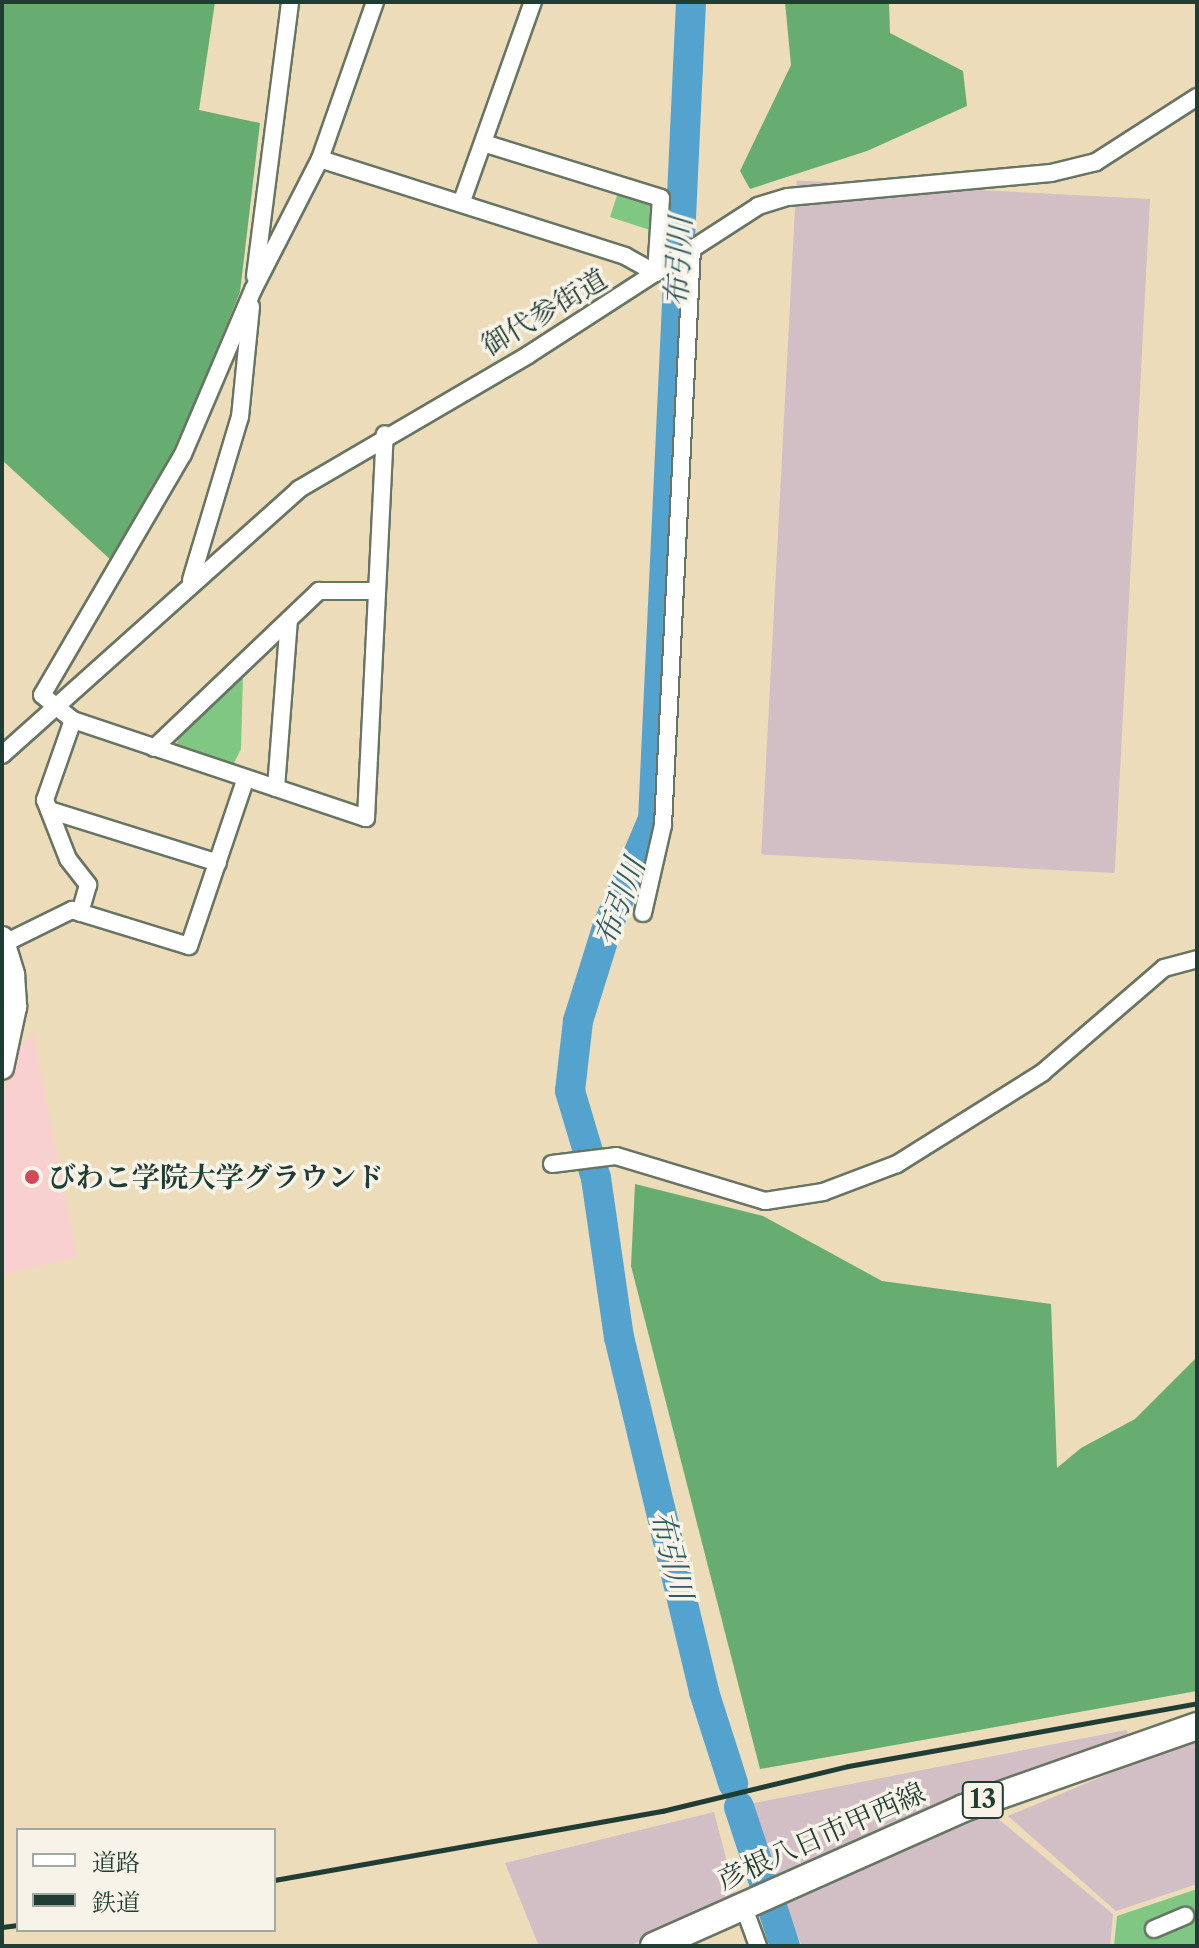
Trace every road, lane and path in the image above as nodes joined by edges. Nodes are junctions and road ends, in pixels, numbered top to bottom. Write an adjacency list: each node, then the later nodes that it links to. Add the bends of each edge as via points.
1 (290, 2): 10 (street)
2 (375, 2): 6 (street)
3 (533, 2): 5 (street)
4 (1197, 97): 8 (street, 御代参街道, via 1096,162 1051,173 788,197 758,206)
5 (483, 143): 7 (street); 9 (street, via 661,198)
6 (320, 159): 7 (street); 10 (street)
7 (462, 201): 9 (street)
8 (689, 250): 9 (street, 御代参街道); 24 (street, via 663,825)
9 (661, 269): 11 (street, 御代参街道, via 528,355)
10 (253, 290): 12 (street, via 240,417); 15 (street, via 183,454 42,695)
11 (385, 434): 12 (street, 御代参街道, via 299,489); 13 (street)
12 (190, 581): 15 (street, 御代参街道)
13 (374, 591): 14 (street, via 319,591); 20 (street, via 366,818)
14 (289, 619): 17 (street); 20 (street)
15 (52, 707): 16 (street); 18 (street, 御代参街道)
16 (73, 720): 17 (street); 21 (street, via 45,800)
17 (154, 748): 19 (street)
18 (2, 755)
19 (246, 778): 20 (street); 22 (street)
20 (276, 788)
21 (49, 810): 22 (street); 23 (street, via 68,859 88,885)
22 (218, 863): 23 (street, via 189,946)
23 (80, 913): 25 (street, via 72,910)
24 (643, 913)
25 (3, 940): 27 (street, via 15,1007)
26 (1197, 959): 28 (street, via 1164,968 1042,1073 897,1164 823,1192 765,1201 607,1157)
27 (2, 1068)
28 (552, 1164)
29 (1197, 1726): 30 (main road, 彦根八日市甲西線 / 13, via 964,1808)
30 (746, 1904): 33 (main road, 彦根八日市甲西線 / 13); 34 (street)
31 (1185, 1916): 32 (street)
32 (1154, 1929)
33 (654, 1946)
34 (758, 1946)

